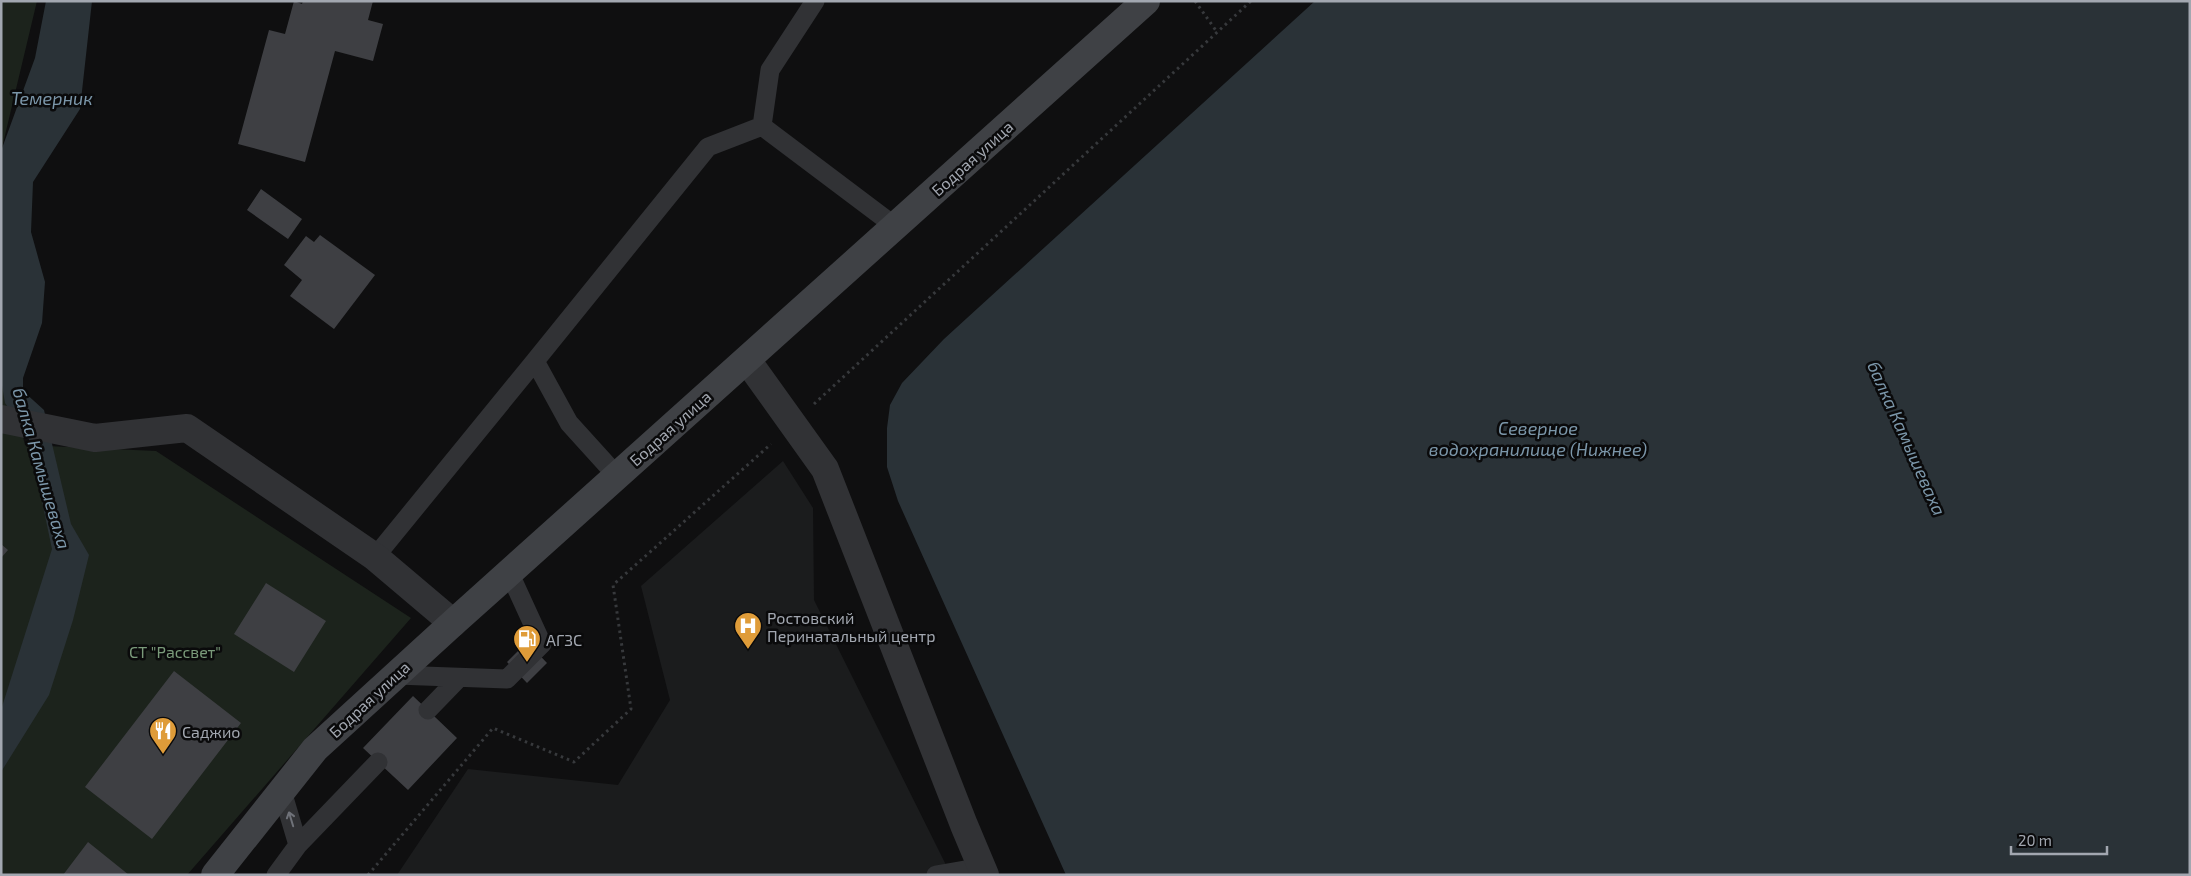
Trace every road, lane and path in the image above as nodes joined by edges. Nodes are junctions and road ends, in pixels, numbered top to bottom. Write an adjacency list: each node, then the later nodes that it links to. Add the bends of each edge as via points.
1 (815, 1): 5 (lane, via 770,70)
2 (1146, 1): 6 (main road, Бодрая улица)
3 (1195, 1): 4 (path)
4 (1217, 32)
5 (762, 126): 6 (lane); 8 (lane, via 708,147)
6 (896, 227): 7 (main road, Бодрая улица)
7 (747, 360): 10 (main road, Бодрая улица); 20 (street, via 825,469)
8 (535, 361): 10 (lane, via 569,423); 11 (lane)
9 (1, 419): 11 (street, via 95,438 187,428)
10 (617, 476): 12 (main road, Бодрая улица)
11 (375, 557): 13 (street)
12 (509, 572): 13 (main road, Бодрая улица); 15 (lane, via 542,644 507,679)
13 (453, 623): 14 (main road, Бодрая улица)
14 (396, 675): 15 (lane); 18 (main road, Бодрая улица, via 316,749)
15 (459, 678): 16 (lane)
16 (428, 710)
17 (378, 762): 19 (lane)
18 (282, 791): 19 (lane, one-way to 18); 21 (main road, Бодрая улица)
19 (298, 845): 22 (lane)
20 (984, 871): 23 (lane)
21 (215, 875)
22 (276, 875)
23 (936, 875)

